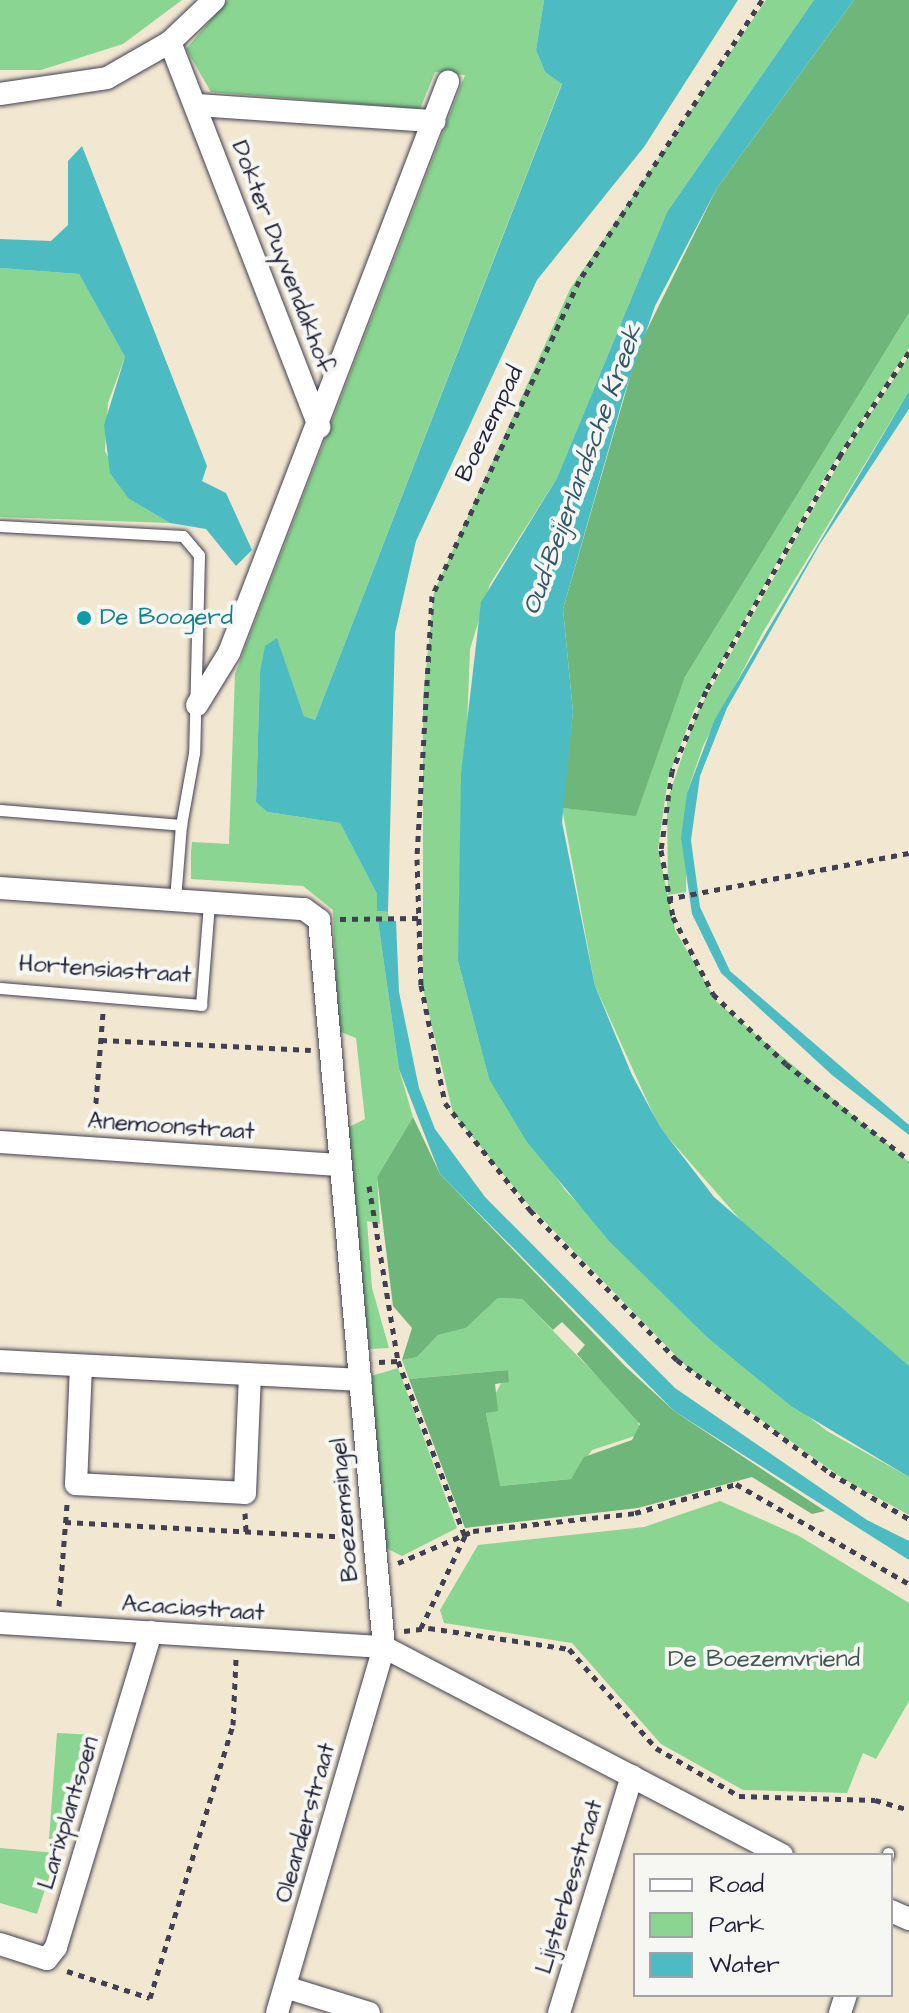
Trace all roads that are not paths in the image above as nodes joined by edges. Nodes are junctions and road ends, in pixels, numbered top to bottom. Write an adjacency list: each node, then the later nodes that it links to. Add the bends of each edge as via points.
1 (214, 0): 2 (street)
2 (170, 42): 4 (street, via 96,81); 5 (street, Dokter Duyvendakhof)
3 (448, 82): 6 (street, Dokter Duyvendakhof)
4 (0, 94)
5 (197, 105): 6 (street, Dokter Duyvendakhof); 7 (street, Dokter Duyvendakhof)
6 (434, 121): 7 (street, Dokter Duyvendakhof)
7 (319, 427): 9 (street, Dokter Duyvendakhof, via 229,653)
8 (0, 526): 9 (lane, via 183,536 199,555)
9 (197, 705): 11 (lane)
10 (0, 810): 11 (lane)
11 (181, 825): 13 (lane)
12 (0, 888): 13 (street)
13 (175, 899): 14 (street)
14 (209, 903): 15 (lane, Hortensiastraat, via 201,1005); 17 (street, Boezemsingel, via 304,909 319,920)
15 (0, 988)
16 (0, 1142): 17 (street, Anemoonstraat)
17 (338, 1165): 21 (street, Boezemsingel)
18 (0, 1361): 19 (street)
19 (81, 1366): 20 (street); 20 (street, via 76,1484 245,1493)
20 (250, 1376): 21 (street)
21 (360, 1380): 24 (street, Boezemsingel)
22 (0, 1623): 23 (street, Acaciastraat)
23 (151, 1632): 24 (street, Acaciastraat); 27 (street, Larixplantsoen, via 47,1959)
24 (384, 1647): 25 (street); 28 (street, Oleanderstraat)
25 (632, 1776): 26 (street); 31 (street, Lijsterbesstraat)
26 (778, 1853)
27 (0, 1944)
28 (285, 1987): 29 (street, Oleanderstraat); 30 (street)
29 (277, 2013)
30 (369, 2013)
31 (559, 2013)

